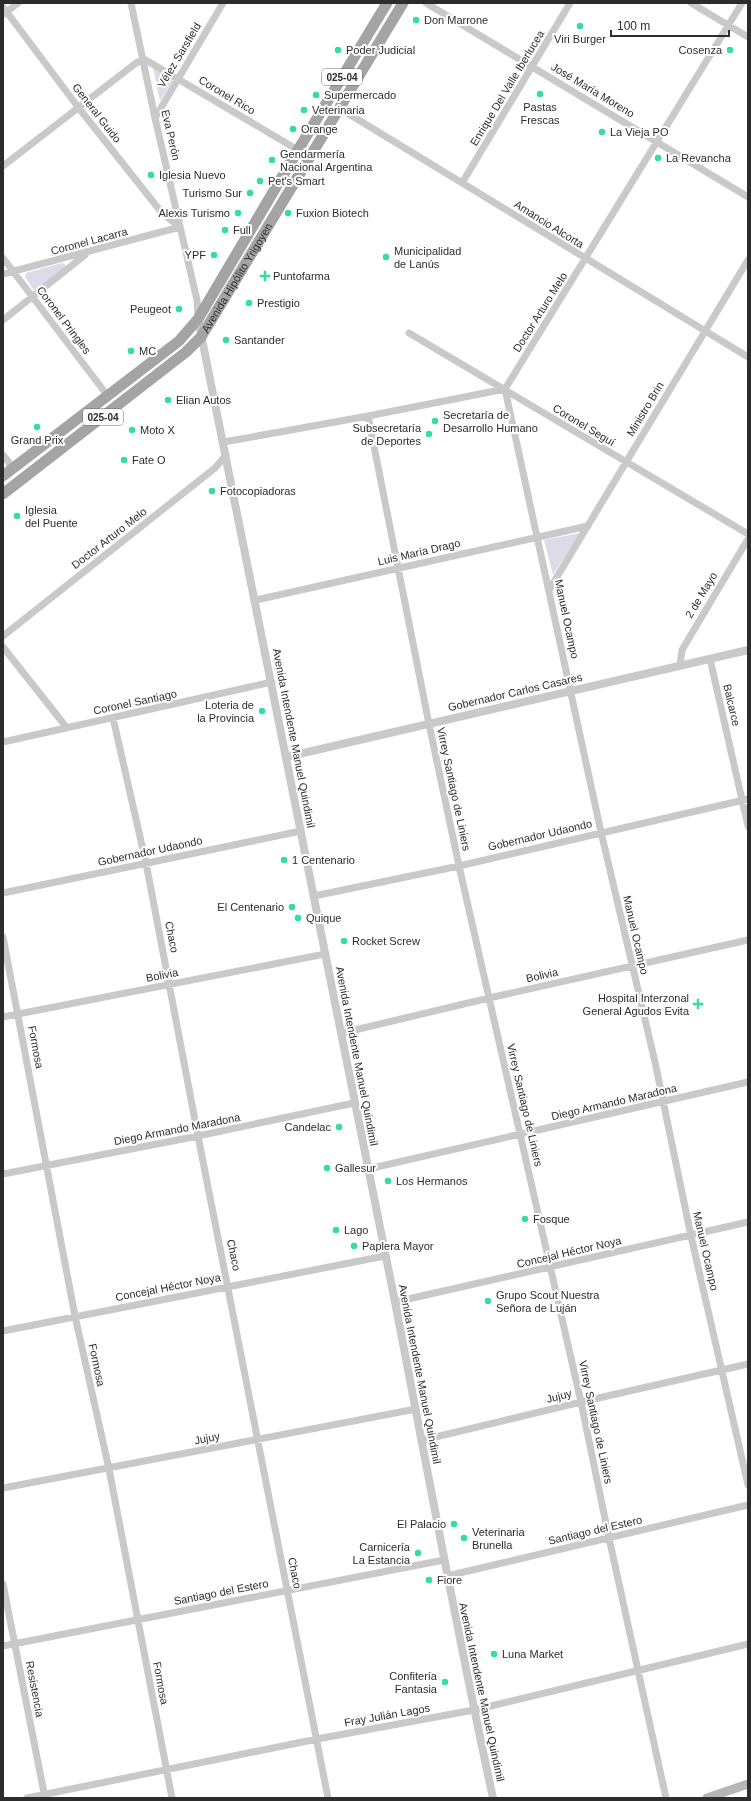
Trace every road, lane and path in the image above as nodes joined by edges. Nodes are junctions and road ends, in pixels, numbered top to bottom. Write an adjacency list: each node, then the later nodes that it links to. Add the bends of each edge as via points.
1 (18, 3): 10 (street)
2 (131, 3): 13 (street, Eva Perón)
3 (223, 3): 15 (street, Vélez Sarsfield)
4 (387, 3): 20 (main road, Avenida Hipólito Yrigoyen / 025-04)
5 (404, 3): 17 (main road, Avenida Hipólito Yrigoyen / 025-04)
6 (426, 3): 14 (street, José María Moreno)
7 (570, 3): 14 (street, Enrique Del Valle Iberlucea)
8 (690, 3): 11 (street)
9 (742, 3): 11 (street, Doctor Arturo Melo)
10 (4, 11): 16 (street, General Guido)
11 (728, 26): 12 (street); 19 (street, Doctor Arturo Melo)
12 (748, 37)
13 (144, 59): 15 (street, Coronel Rico); 16 (street); 18 (street, Eva Perón)
14 (532, 67): 19 (street, José María Moreno); 22 (street, Enrique Del Valle Iberlucea)
15 (178, 78): 18 (street, Vélez Sarsfield); 20 (street, Coronel Rico)
16 (78, 107): 21 (street); 24 (street, General Guido, via 162,213)
17 (339, 108): 22 (street, Amancio Alcorta); 36 (main road, Avenida Hipólito Yrigoyen / 025-04)
18 (155, 118): 24 (street, Eva Perón)
19 (656, 142): 23 (street, José María Moreno); 27 (street, Doctor Arturo Melo)
20 (298, 150): 32 (main road, Avenida Hipólito Yrigoyen / 025-04)
21 (3, 166)
22 (462, 183): 27 (street, Amancio Alcorta)
23 (748, 197)
24 (180, 227): 25 (street, Coronel Lacarra); 32 (street, Eva Perón, via 197,300)
25 (89, 252): 29 (street, Coronel Lacarra); 31 (street)
26 (3, 258): 29 (street, Coronel Pringles)
27 (585, 259): 34 (street, Amancio Alcorta); 38 (street, Doctor Arturo Melo)
28 (748, 260): 34 (street, Ministro Brin)
29 (13, 272): 30 (street, Coronel Lacarra); 31 (street, Coronel Pringles)
30 (3, 274)
31 (33, 296): 33 (street); 39 (street, Coronel Pringles)
32 (198, 319): 36 (street, Avenida Intendente Manuel Quindimil); 39 (main road, Avenida Hipólito Yrigoyen / 025-04, via 179,341)
33 (3, 320)
34 (705, 331): 37 (street, Amancio Alcorta); 44 (street, Ministro Brin)
35 (409, 333): 38 (street, Coronel Seguí)
36 (201, 337): 41 (street, Avenida Intendente Manuel Quindimil); 47 (main road, Avenida Hipólito Yrigoyen / 025-04, via 186,352)
37 (748, 357)
38 (505, 389): 40 (street); 44 (street, Coronel Seguí); 50 (street, Manuel Ocampo)
39 (107, 395): 45 (main road, Avenida Hipólito Yrigoyen / 025-04)
40 (368, 416): 41 (street); 52 (street, Virrey Santiago de Liniers)
41 (224, 442): 43 (street, Avenida Intendente Manuel Quindimil)
42 (3, 455): 45 (street)
43 (226, 455): 54 (street, Avenida Intendente Manuel Quindimil); 55 (street, Doctor Arturo Melo, via 215,468)
44 (626, 463): 48 (street, Ministro Brin); 49 (street, Coronel Seguí)
45 (13, 468): 46 (main road, Avenida Hipólito Yrigoyen / 025-04)
46 (3, 476)
47 (3, 494)
48 (588, 526): 50 (street, Luis María Drago); 53 (street, Ministro Brin)
49 (748, 534)
50 (537, 536): 52 (street, Luis María Drago); 53 (street, Manuel Ocampo)
51 (748, 539): 59 (street, 2 de Mayo, via 682,650)
52 (398, 568): 54 (street, Luis María Drago); 63 (street, Virrey Santiago de Liniers)
53 (549, 590): 61 (street, Manuel Ocampo)
54 (256, 600): 60 (street, Avenida Intendente Manuel Quindimil)
55 (3, 636)
56 (3, 647): 64 (street)
57 (748, 650): 58 (street, Gobernador Carlos Casares)
58 (710, 659): 59 (street, Gobernador Carlos Casares); 67 (street, Balcarce)
59 (680, 665): 61 (street, Gobernador Carlos Casares)
60 (272, 682): 62 (street, Coronel Santiago); 66 (street, Avenida Intendente Manuel Quindimil)
61 (571, 690): 63 (street, Gobernador Carlos Casares); 70 (street, Manuel Ocampo)
62 (112, 718): 64 (street, Coronel Santiago); 71 (street, Chaco)
63 (429, 724): 66 (street, Gobernador Carlos Casares); 72 (street, Virrey Santiago de Liniers)
64 (67, 728): 65 (street, Coronel Santiago)
65 (3, 742)
66 (286, 757): 69 (street, Avenida Intendente Manuel Quindimil)
67 (745, 799): 68 (street, Balcarce); 70 (street, Gobernador Udaondo)
68 (748, 826)
69 (301, 831): 71 (street, Gobernador Udaondo); 74 (street, Avenida Intendente Manuel Quindimil)
70 (601, 832): 72 (street, Gobernador Udaondo); 78 (street, Manuel Ocampo)
71 (146, 863): 73 (street, Gobernador Udaondo); 79 (street, Chaco)
72 (459, 866): 74 (street, Gobernador Udaondo); 80 (street, Virrey Santiago de Liniers)
73 (3, 893)
74 (314, 896): 77 (street, Avenida Intendente Manuel Quindimil)
75 (3, 937): 81 (street, Formosa)
76 (748, 940): 78 (street, Bolivia)
77 (325, 954): 79 (street, Bolivia); 83 (street, Avenida Intendente Manuel Quindimil)
78 (632, 966): 80 (street, Bolivia); 85 (street, Manuel Ocampo)
79 (170, 985): 81 (street, Bolivia); 88 (street, Chaco)
80 (489, 998): 83 (street, Bolivia); 87 (street, Virrey Santiago de Liniers)
81 (18, 1014): 82 (street, Bolivia); 89 (street, Formosa)
82 (3, 1017)
83 (342, 1033): 86 (street, Avenida Intendente Manuel Quindimil)
84 (748, 1082): 85 (street, Diego Armando Maradona)
85 (664, 1102): 87 (street, Diego Armando Maradona); 93 (street, Manuel Ocampo)
86 (354, 1103): 88 (street, Diego Armando Maradona); 90 (street, Avenida Intendente Manuel Quindimil)
87 (521, 1134): 90 (street, Diego Armando Maradona); 95 (street, Virrey Santiago de Liniers)
88 (198, 1136): 89 (street, Diego Armando Maradona); 96 (street, Chaco)
89 (47, 1166): 91 (street, Diego Armando Maradona); 98 (street, Formosa)
90 (368, 1169): 94 (street, Avenida Intendente Manuel Quindimil)
91 (3, 1174)
92 (748, 1222): 93 (street, Concejal Héctor Noya)
93 (691, 1236): 95 (street, Concejal Héctor Noya); 101 (street, Manuel Ocampo)
94 (385, 1256): 96 (street, Concejal Héctor Noya); 97 (street, Avenida Intendente Manuel Quindimil)
95 (551, 1267): 97 (street, Concejal Héctor Noya); 102 (street, Virrey Santiago de Liniers)
96 (229, 1286): 98 (street, Concejal Héctor Noya); 104 (street, Chaco)
97 (395, 1302): 103 (street, Avenida Intendente Manuel Quindimil)
98 (75, 1316): 99 (street, Concejal Héctor Noya); 106 (street, Formosa)
99 (3, 1331)
100 (748, 1364): 101 (street, Jujuy)
101 (722, 1370): 102 (street, Jujuy); 107 (street, Manuel Ocampo)
102 (581, 1402): 105 (street, Jujuy); 110 (street, Virrey Santiago de Liniers)
103 (416, 1409): 104 (street, Jujuy); 105 (street, Avenida Intendente Manuel Quindimil)
104 (257, 1439): 106 (street, Jujuy); 114 (street, Chaco)
105 (423, 1440): 111 (street, Avenida Intendente Manuel Quindimil)
106 (109, 1469): 108 (street, Jujuy); 115 (street, Formosa)
107 (748, 1485)
108 (3, 1488)
109 (748, 1505): 110 (street, Santiago del Estero)
110 (608, 1538): 112 (street, Santiago del Estero); 119 (street, Virrey Santiago de Liniers)
111 (444, 1560): 112 (street, Avenida Intendente Manuel Quindimil); 114 (street, Santiago del Estero)
112 (447, 1576): 120 (street, Avenida Intendente Manuel Quindimil)
113 (3, 1584): 116 (street, Resistencia)
114 (288, 1590): 115 (street, Santiago del Estero); 121 (street, Chaco)
115 (138, 1620): 116 (street, Santiago del Estero); 122 (street, Formosa)
116 (15, 1643): 118 (street, Santiago del Estero); 124 (street, Resistencia)
117 (748, 1644): 119 (street, Fray Julián Lagos)
118 (3, 1646)
119 (638, 1671): 120 (street, Fray Julián Lagos); 129 (street, Virrey Santiago de Liniers)
120 (474, 1710): 121 (street, Fray Julián Lagos); 128 (street, Avenida Intendente Manuel Quindimil)
121 (317, 1739): 122 (street, Fray Julián Lagos); 127 (street, Chaco)
122 (166, 1770): 124 (street, Fray Julián Lagos); 126 (street, Formosa)
123 (748, 1784): 130 (main road)
124 (45, 1796): 125 (street, Fray Julián Lagos)
125 (27, 1798)
126 (172, 1798)
127 (328, 1798)
128 (492, 1798)
129 (666, 1798)
130 (708, 1798)

